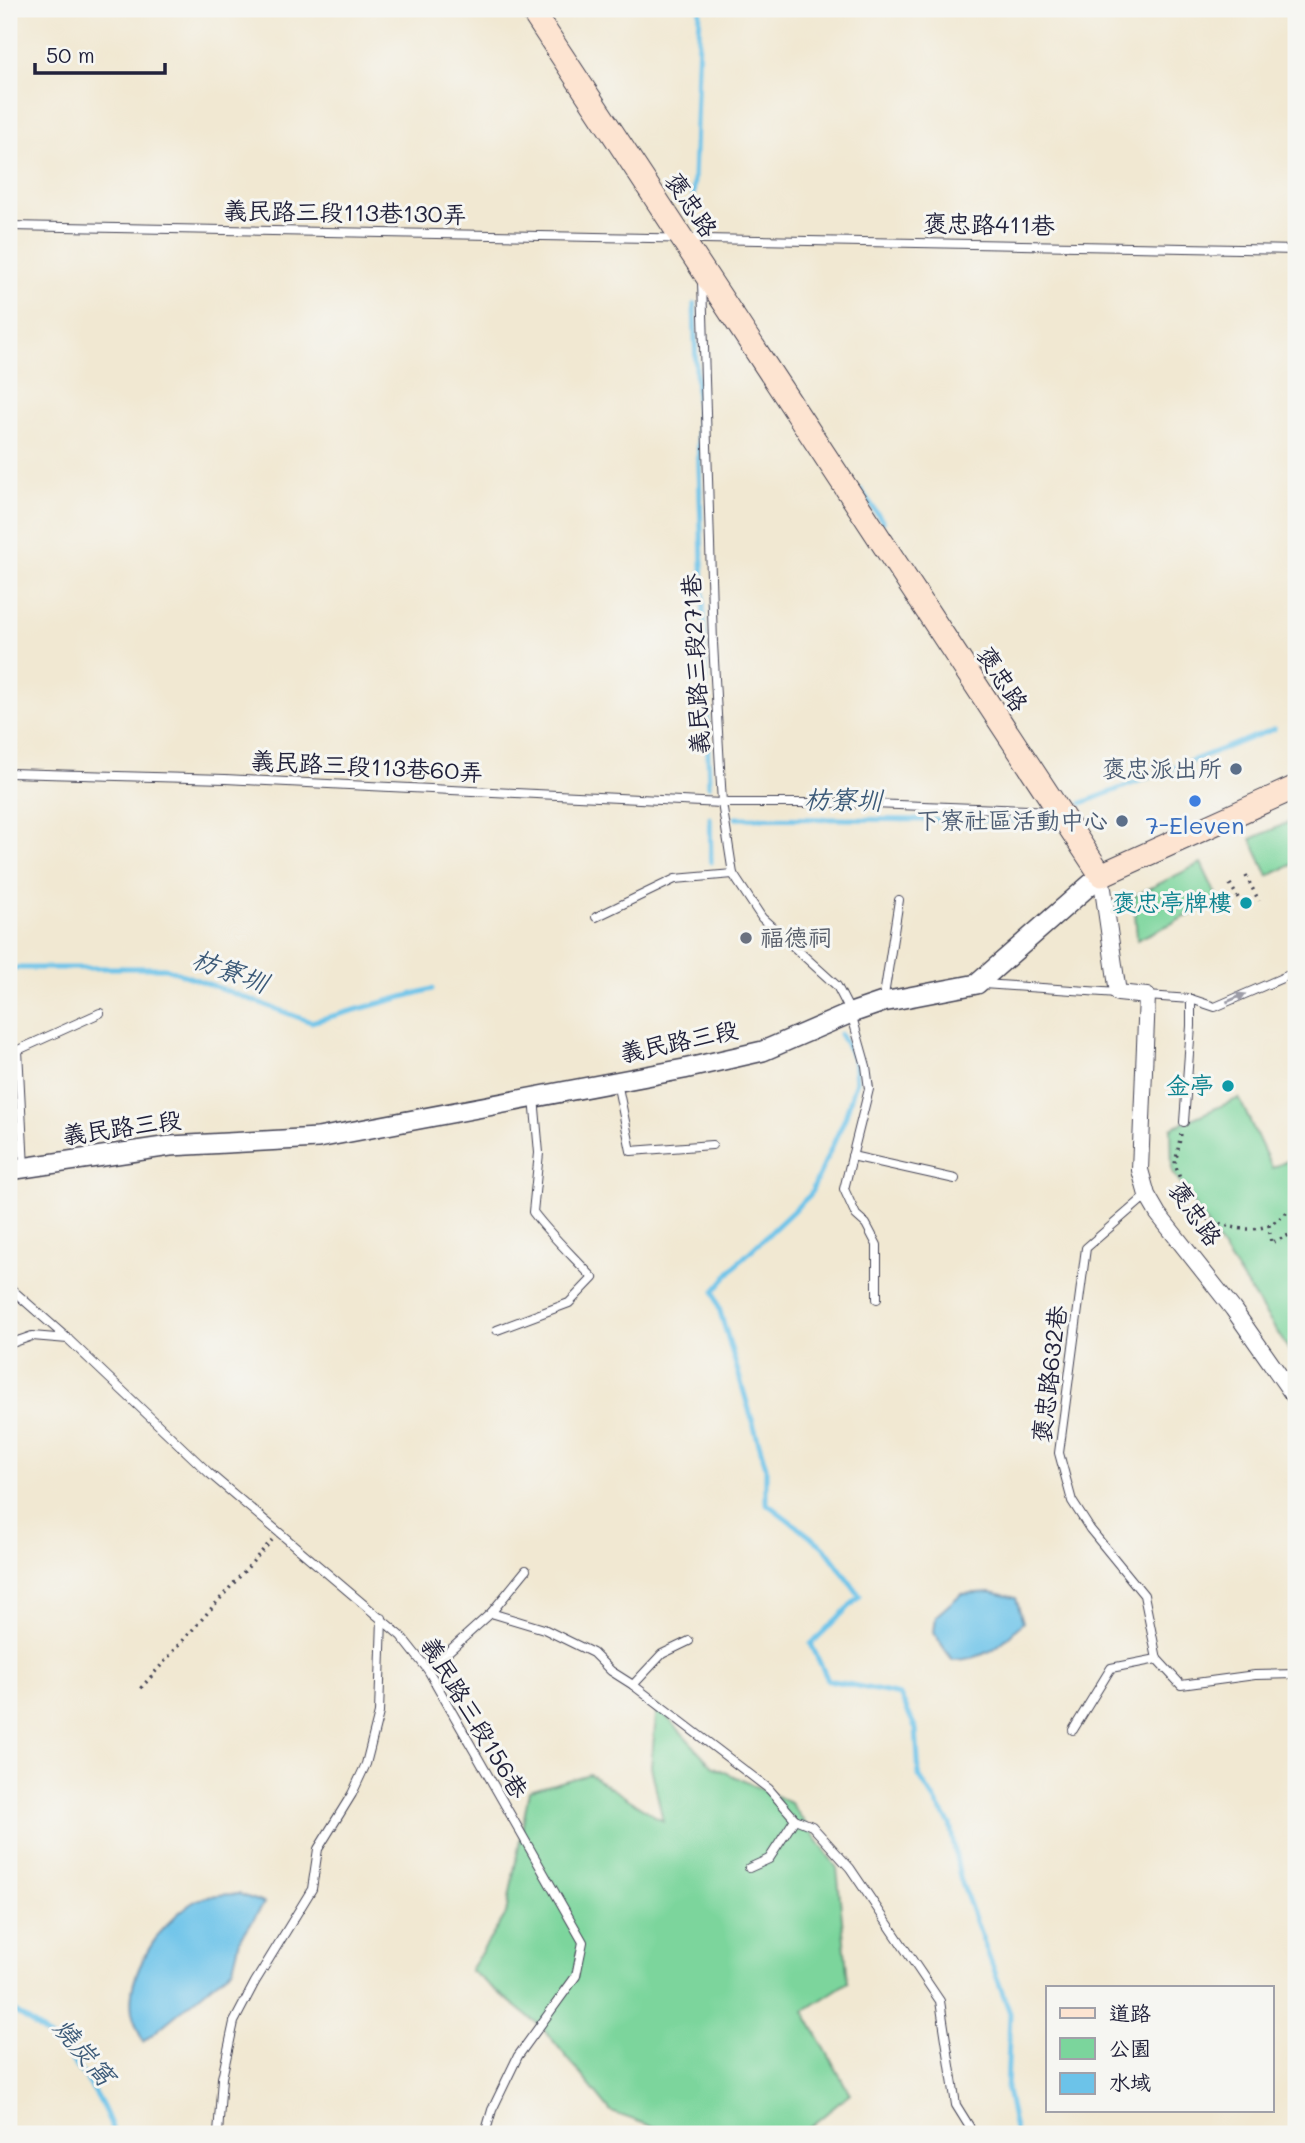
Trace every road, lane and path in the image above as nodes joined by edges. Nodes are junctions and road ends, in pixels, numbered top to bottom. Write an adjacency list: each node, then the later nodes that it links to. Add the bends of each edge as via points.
1 (531, 9): 3 (main road, 褒忠路)
2 (9, 226): 3 (lane, 義民路三段113巷130弄)
3 (681, 239): 4 (lane, 褒忠路411巷); 5 (main road, 褒忠路)
4 (1296, 250)
5 (702, 268): 8 (lane, 義民路三段271巷); 9 (main road, 褒忠路)
6 (9, 773): 8 (lane, 義民路三段113巷60弄)
7 (1296, 787): 11 (main road)
8 (722, 803): 9 (lane, 義民路三段113巷60弄); 10 (lane, 義民路三段271巷)
9 (1058, 811): 11 (main road, 褒忠路)
10 (733, 874): 17 (lane, via 676,879); 25 (lane, 義民路三段271巷, via 762,918 837,986)
11 (1101, 875): 19 (street); 20 (street, 褒忠路)
12 (1245, 876): 15 (path)
13 (1230, 884): 16 (path)
14 (899, 900): 23 (lane)
15 (1259, 901)
16 (1244, 908)
17 (596, 917)
18 (1296, 972): 22 (lane, one-way to 18, via 1215,1007)
19 (977, 984): 20 (lane); 23 (street, 義民路三段)
20 (1118, 993): 21 (street)
21 (1147, 996): 22 (lane); 33 (street, 褒忠路, via 1140,1170)
22 (1191, 999): 28 (lane)
23 (883, 1002): 25 (street, 義民路三段)
24 (100, 1013): 31 (lane, via 18,1050)
25 (851, 1013): 26 (street, 義民路三段, via 763,1051); 30 (lane, 義民路三段271巷, via 869,1078)
26 (617, 1082): 27 (street, 義民路三段); 29 (lane, via 631,1151)
27 (534, 1097): 31 (street, 義民路三段, via 318,1138 170,1146); 39 (lane, via 539,1153 533,1212 593,1278 569,1303)
28 (1184, 1122): 35 (path, via 1175,1164 1192,1213 1244,1230)
29 (712, 1145)
30 (852, 1156): 32 (lane); 38 (lane, 義民路三段271巷, via 844,1189 877,1245)
31 (16, 1169)
32 (955, 1179)
33 (1147, 1195): 42 (street, 褒忠路); 48 (lane, 褒忠路632巷, via 1086,1248 1059,1453 1072,1501 1144,1595)
34 (1296, 1205): 35 (path)
35 (1269, 1226): 36 (path, via 1271,1242)
36 (1296, 1232)
37 (9, 1287): 40 (lane, 義民路三段156巷)
38 (877, 1299)
39 (497, 1330)
40 (68, 1339): 41 (lane, via 32,1336); 43 (lane, 義民路三段156巷)
41 (9, 1345)
42 (1296, 1399)
43 (278, 1533): 46 (lane, 義民路三段156巷); 52 (path)
44 (526, 1570): 45 (lane)
45 (491, 1613): 49 (lane); 51 (lane, via 544,1629 593,1653)
46 (382, 1618): 49 (lane, 義民路三段156巷); 56 (lane, via 379,1713 366,1764 318,1849 312,1889 234,2022 222,2078)
47 (689, 1642): 51 (lane, via 663,1654)
48 (1157, 1659): 50 (lane, via 1181,1685); 53 (lane, via 1111,1668)
49 (428, 1670): 57 (lane, 義民路三段156巷, via 583,1942 576,1976 518,2056)
50 (1296, 1674)
51 (633, 1685): 54 (lane, via 769,1789)
52 (141, 1688)
53 (1073, 1730)
54 (795, 1819): 55 (lane, via 769,1859); 58 (lane, via 812,1826 850,1868 940,2001 956,2105)
55 (748, 1868)
56 (218, 2134)
57 (485, 2134)
58 (974, 2134)

